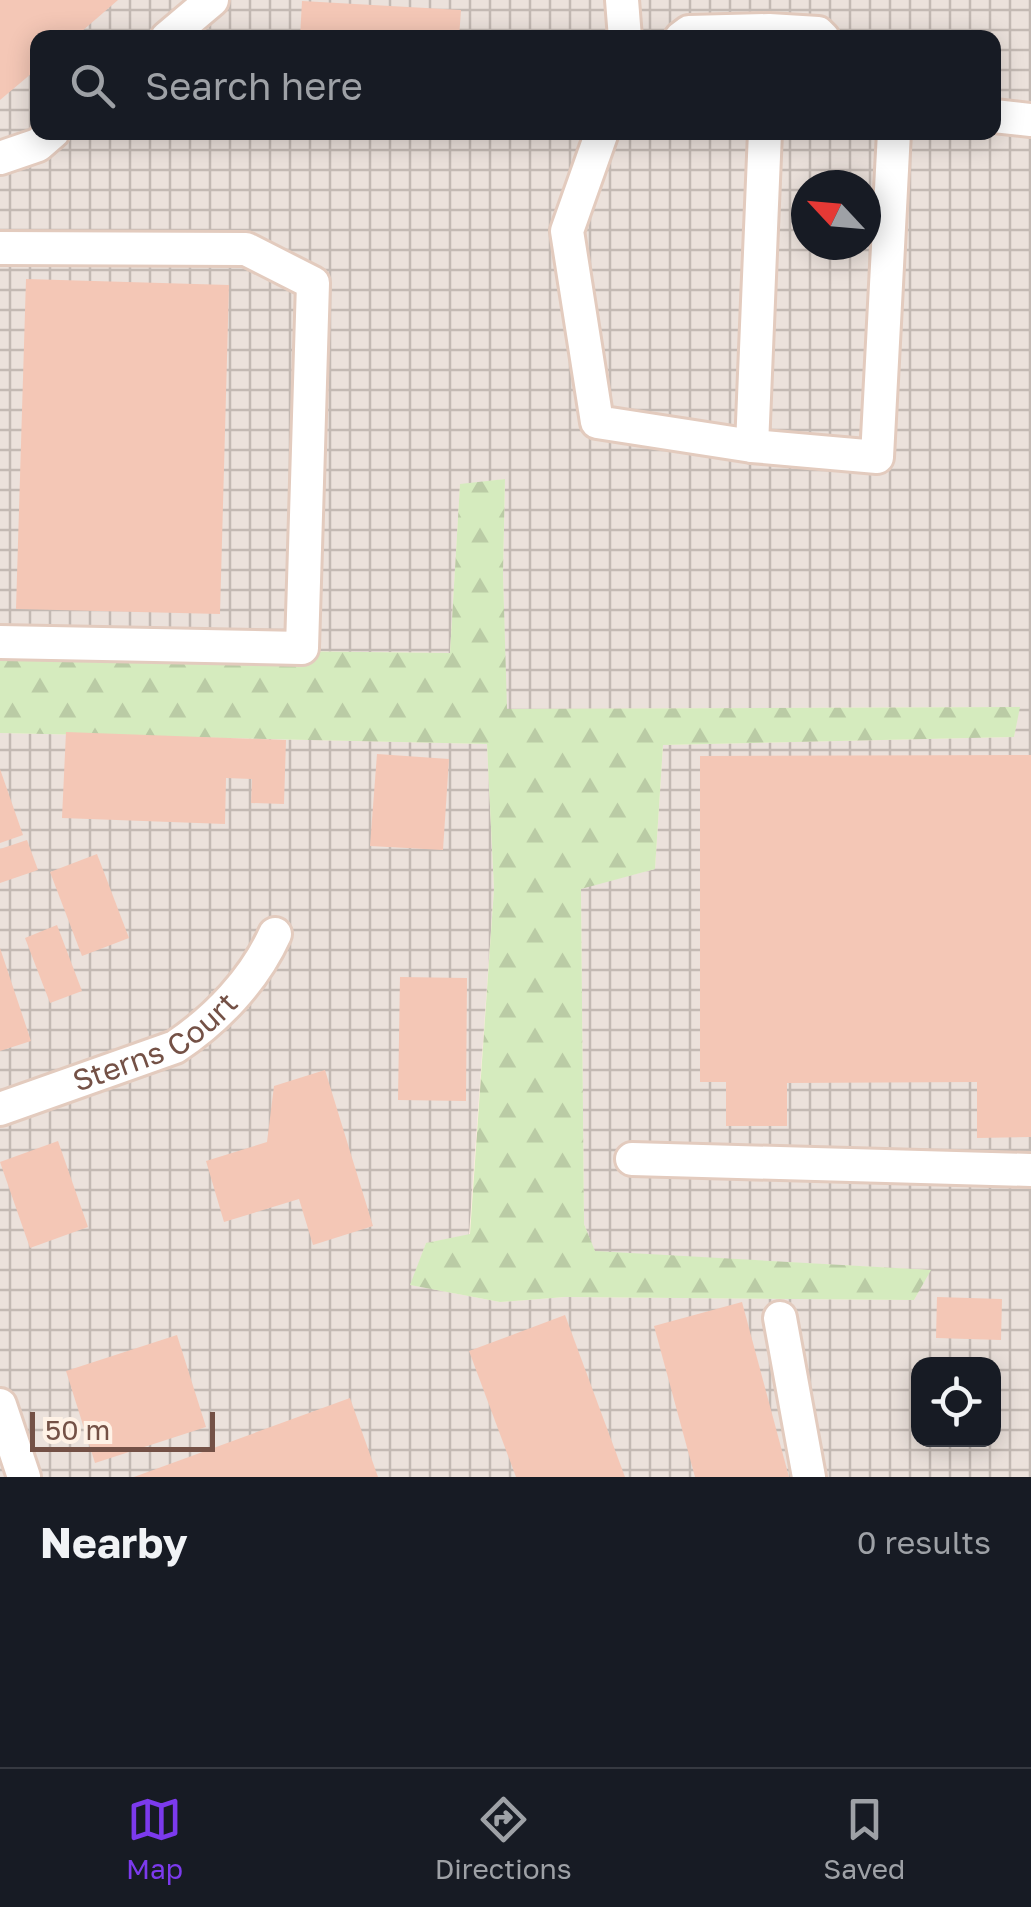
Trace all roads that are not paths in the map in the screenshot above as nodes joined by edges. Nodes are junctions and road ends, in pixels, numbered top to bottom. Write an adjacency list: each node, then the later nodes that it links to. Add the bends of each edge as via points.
1 (212, 0): 3 (street)
2 (622, 0): 4 (street)
3 (176, 30)
4 (624, 30)
5 (1001, 117): 6 (street)
6 (1031, 120)
7 (44, 140): 11 (street)
8 (599, 140): 13 (street, via 567,231 596,422)
9 (765, 140): 13 (street)
10 (894, 140): 13 (street, via 876,457)
11 (0, 158)
12 (0, 248): 14 (street, via 246,248 313,283 302,648)
13 (752, 446)
14 (0, 642)
15 (276, 934): 16 (street, Sterns Court, via 232,998 176,1047)
16 (0, 1109)
17 (632, 1160): 18 (street)
18 (1031, 1170)
19 (780, 1318): 22 (street)
20 (0, 1404): 21 (street)
21 (24, 1477)
22 (809, 1477)

